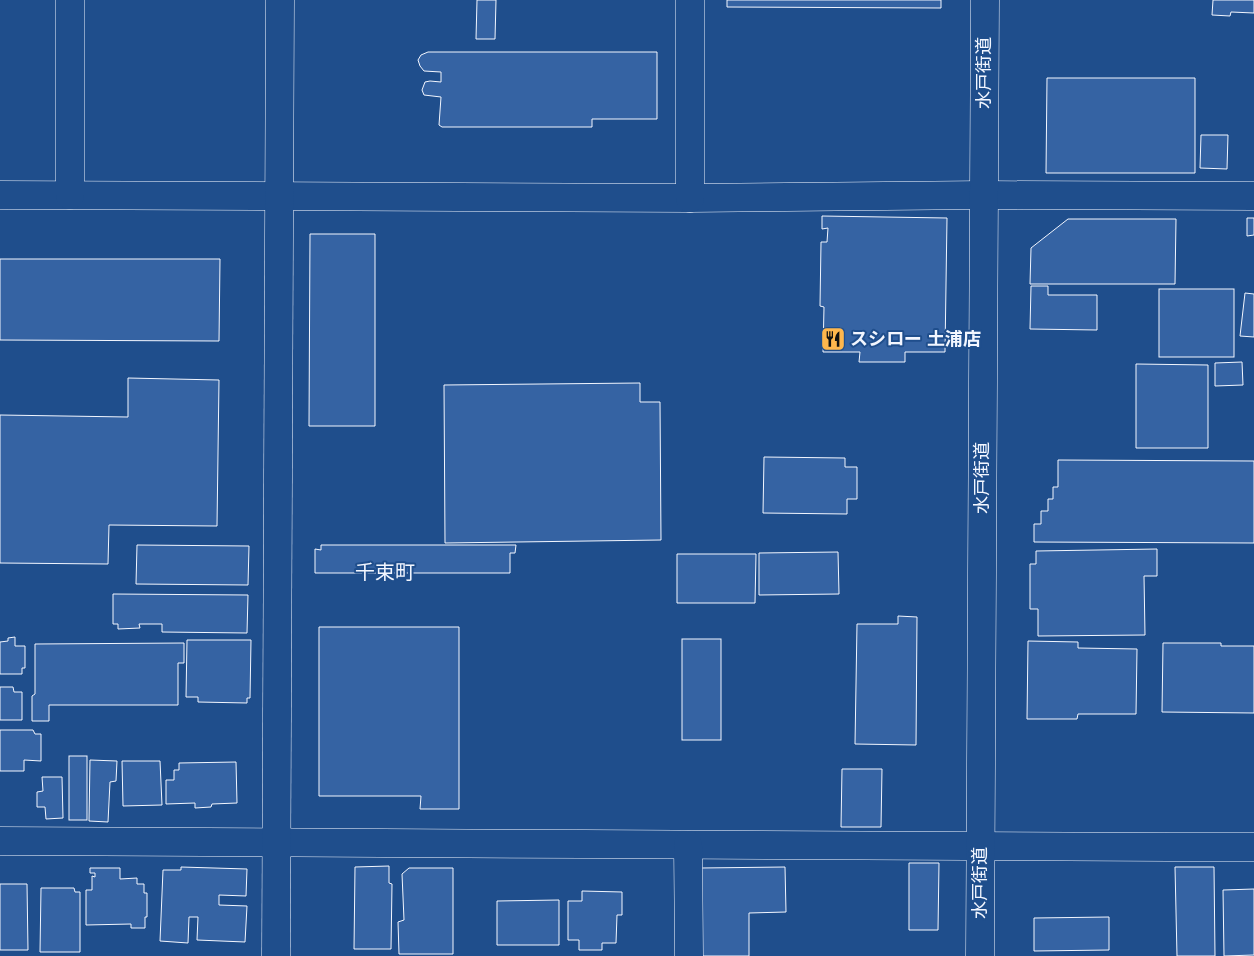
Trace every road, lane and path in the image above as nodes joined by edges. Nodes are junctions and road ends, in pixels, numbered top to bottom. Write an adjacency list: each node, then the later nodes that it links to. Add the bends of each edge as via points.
1 (70, 0): 6 (main road)
2 (280, 0): 7 (main road)
3 (690, 0): 10 (main road)
4 (985, 0): 8 (main road, 水戸街道)
5 (0, 195): 6 (main road)
6 (70, 195): 7 (main road)
7 (280, 195): 10 (main road); 12 (main road)
8 (983, 195): 9 (main road); 10 (main road); 14 (main road, 水戸街道)
9 (1254, 196)
10 (690, 198)
11 (0, 841): 12 (main road)
12 (277, 841): 13 (main road); 16 (main road)
13 (688, 846): 14 (main road); 17 (main road)
14 (979, 847): 15 (main road); 18 (main road, 水戸街道)
15 (1254, 847)
16 (276, 956)
17 (689, 956)
18 (980, 956)

